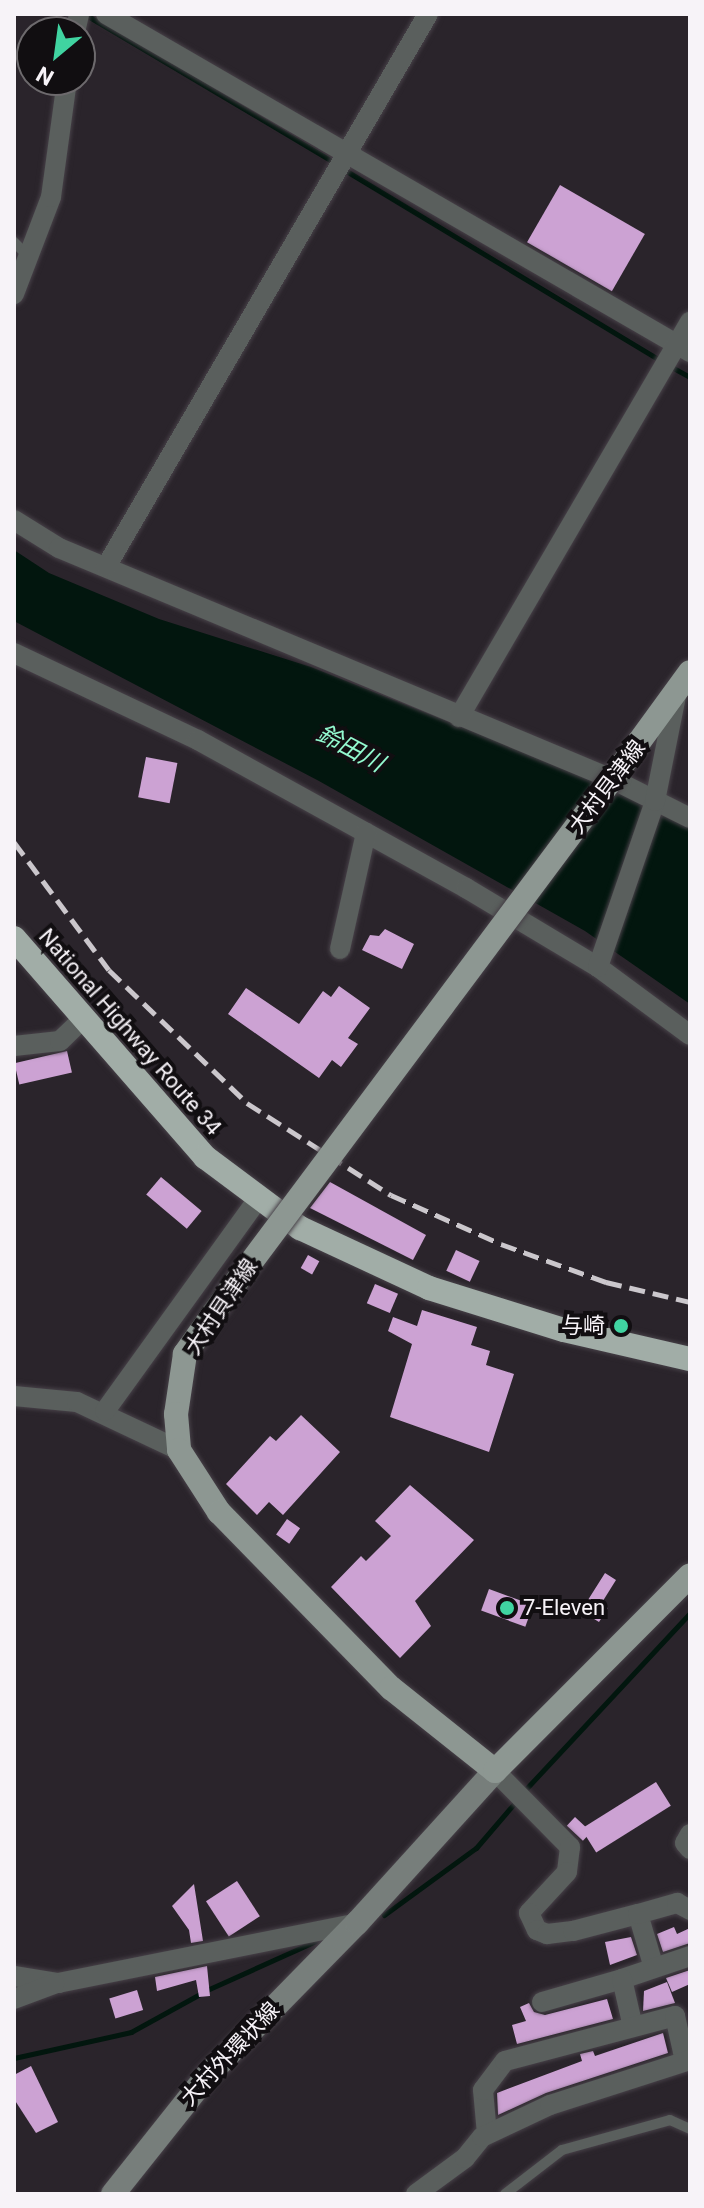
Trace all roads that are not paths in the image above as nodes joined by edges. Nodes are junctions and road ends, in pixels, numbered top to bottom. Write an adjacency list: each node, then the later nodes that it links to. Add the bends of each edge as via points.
1 (106, 14): 4 (street)
2 (428, 14): 4 (street)
3 (65, 96): 5 (street, via 51,197)
4 (342, 163): 8 (street); 10 (street)
5 (21, 249): 6 (street)
6 (14, 294)
7 (690, 321): 8 (street)
8 (680, 348): 13 (street, via 659,373)
9 (14, 520): 10 (street, via 59,548)
10 (106, 567): 13 (street)
11 (14, 653): 17 (street, via 198,740)
12 (684, 681): 14 (main road, 大村貝津線); 15 (street)
13 (459, 717): 14 (street)
14 (612, 779): 15 (street); 28 (main road, 大村貝津線, bridge, via 185,1354 176,1414)
15 (654, 806): 16 (street); 20 (street)
16 (690, 818)
17 (366, 833): 19 (street); 20 (street)
18 (14, 938): 21 (highway, National Highway Route 34)
19 (340, 949)
20 (600, 959): 22 (street)
21 (82, 1020): 23 (street, via 60,1041); 24 (highway, National Highway Route 34, via 205,1157)
22 (690, 1035)
23 (14, 1046)
24 (258, 1199): 25 (highway, National Highway Route 34, via 300,1228 429,1288 564,1330); 27 (street)
25 (690, 1359)
26 (14, 1396): 27 (street, via 77,1402)
27 (105, 1411): 28 (street)
28 (179, 1450): 30 (main road, 大村貝津線, via 219,1512 391,1688)
29 (690, 1575): 30 (main road)
30 (503, 1780): 34 (street, via 570,1847 567,1872 529,1913 537,1930 573,1931); 35 (main road, 大村外環状線)
31 (690, 1834): 32 (street, via 685,1843)
32 (690, 1849)
33 (690, 1910): 34 (street, via 677,1903)
34 (638, 1914): 37 (street)
35 (357, 1923): 40 (street); 47 (main road, 大村外環状線, via 206,2077)
36 (690, 1956): 37 (street)
37 (654, 1968): 39 (street)
38 (14, 1976): 40 (street)
39 (622, 1979): 42 (street); 43 (street)
40 (58, 1983): 41 (street)
41 (14, 1999)
42 (542, 2002)
43 (633, 2027): 44 (street, via 675,2016); 46 (street, via 505,2061 483,2090)
44 (687, 2060): 46 (street, via 550,2105)
45 (690, 2129): 49 (lane, via 670,2120 562,2150)
46 (487, 2134): 48 (street)
47 (113, 2194)
48 (416, 2194)
49 (505, 2194)

